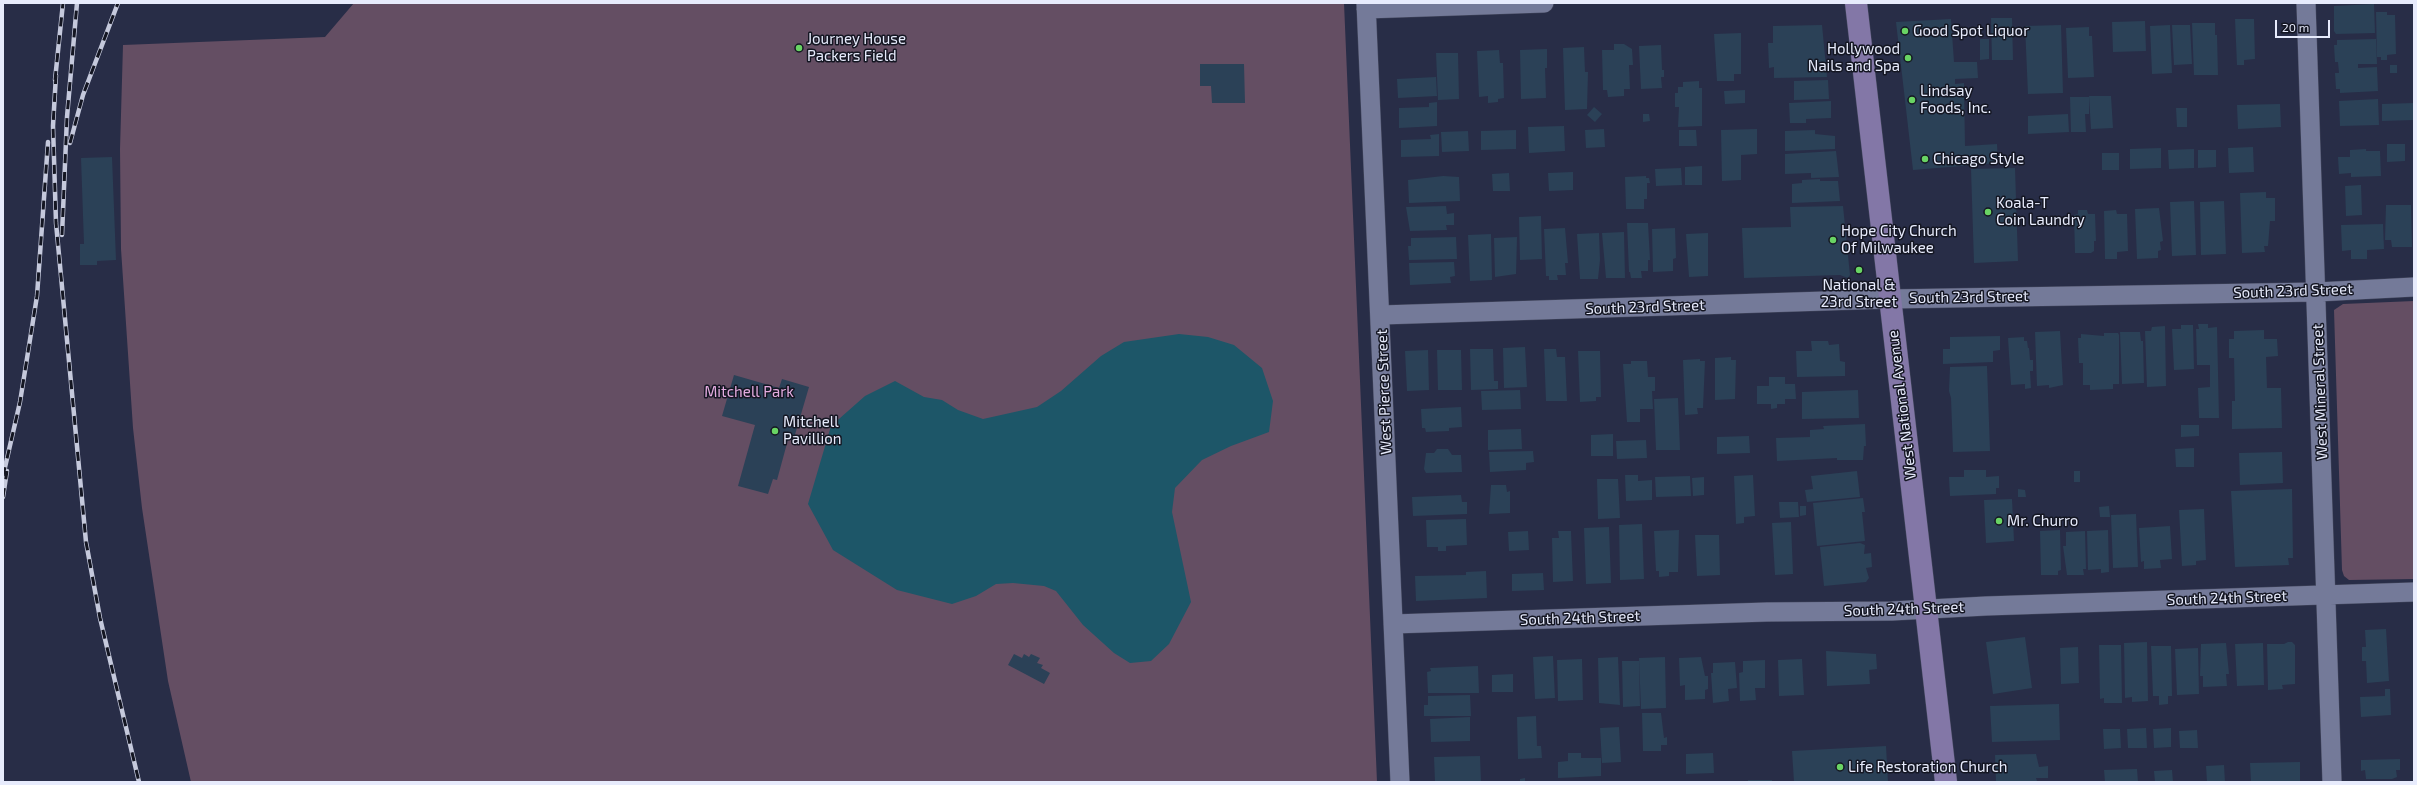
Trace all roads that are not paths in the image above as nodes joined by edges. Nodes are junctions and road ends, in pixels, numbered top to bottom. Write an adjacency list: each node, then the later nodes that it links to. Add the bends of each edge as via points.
1 (1544, 3): 4 (street)
2 (1856, 3): 7 (main road, West National Avenue)
3 (2306, 3): 6 (street, West Mineral Street)
4 (1366, 6): 8 (street, West Pierce Street)
5 (2414, 287): 6 (street, South 23rd Street)
6 (2317, 292): 7 (street, South 23rd Street); 10 (street, West Mineral Street)
7 (1889, 299): 8 (street, South 23rd Street); 11 (main road, West National Avenue)
8 (1381, 315): 12 (street, West Pierce Street)
9 (2414, 592): 10 (street, South 24th Street)
10 (2326, 595): 11 (street, South 24th Street); 15 (street, West Mineral Street)
11 (1926, 610): 12 (street, South 24th Street, via 1760,612); 14 (main road, West National Avenue)
12 (1393, 624): 13 (street, West Pierce Street)
13 (1400, 782)
14 (1946, 782)
15 (2332, 782)

